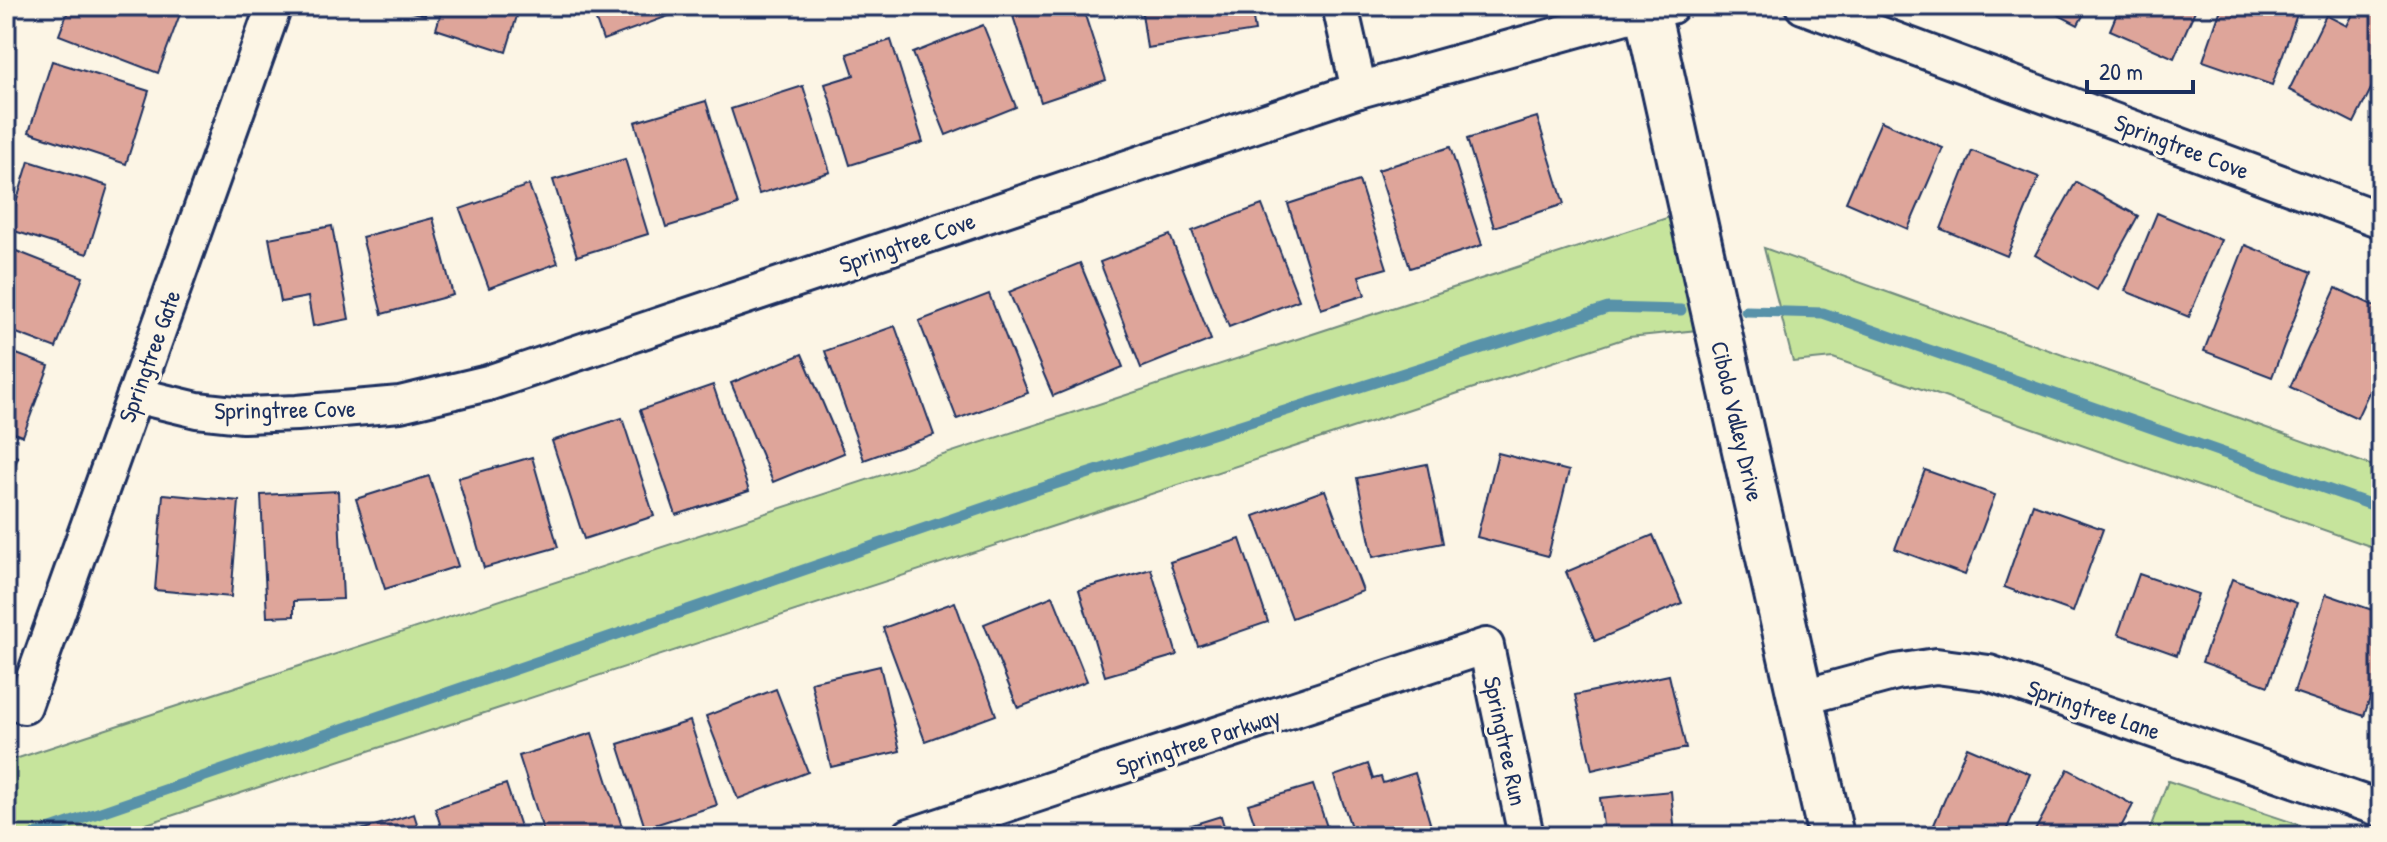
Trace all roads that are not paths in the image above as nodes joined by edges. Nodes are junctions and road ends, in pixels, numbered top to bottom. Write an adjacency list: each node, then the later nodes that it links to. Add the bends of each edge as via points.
1 (274, 6): 7 (street, Springtree Gate)
2 (1340, 6): 5 (street)
3 (1803, 6): 6 (street, Springtree Cove)
4 (1655, 7): 5 (street, Springtree Cove); 9 (main road, Cibolo Valley Drive)
5 (1359, 90): 7 (street, Springtree Cove, via 488,383 400,404 243,415)
6 (2381, 220)
7 (135, 395): 10 (street, Springtree Gate)
8 (1486, 646): 12 (street, Springtree Parkway); 13 (street, Springtree Run)
9 (1800, 698): 11 (street, Springtree Lane, via 1936,666 1989,673); 14 (main road, Cibolo Valley Drive)
10 (24, 706)
11 (2381, 809)
12 (910, 836)
13 (1526, 836)
14 (1831, 836)

